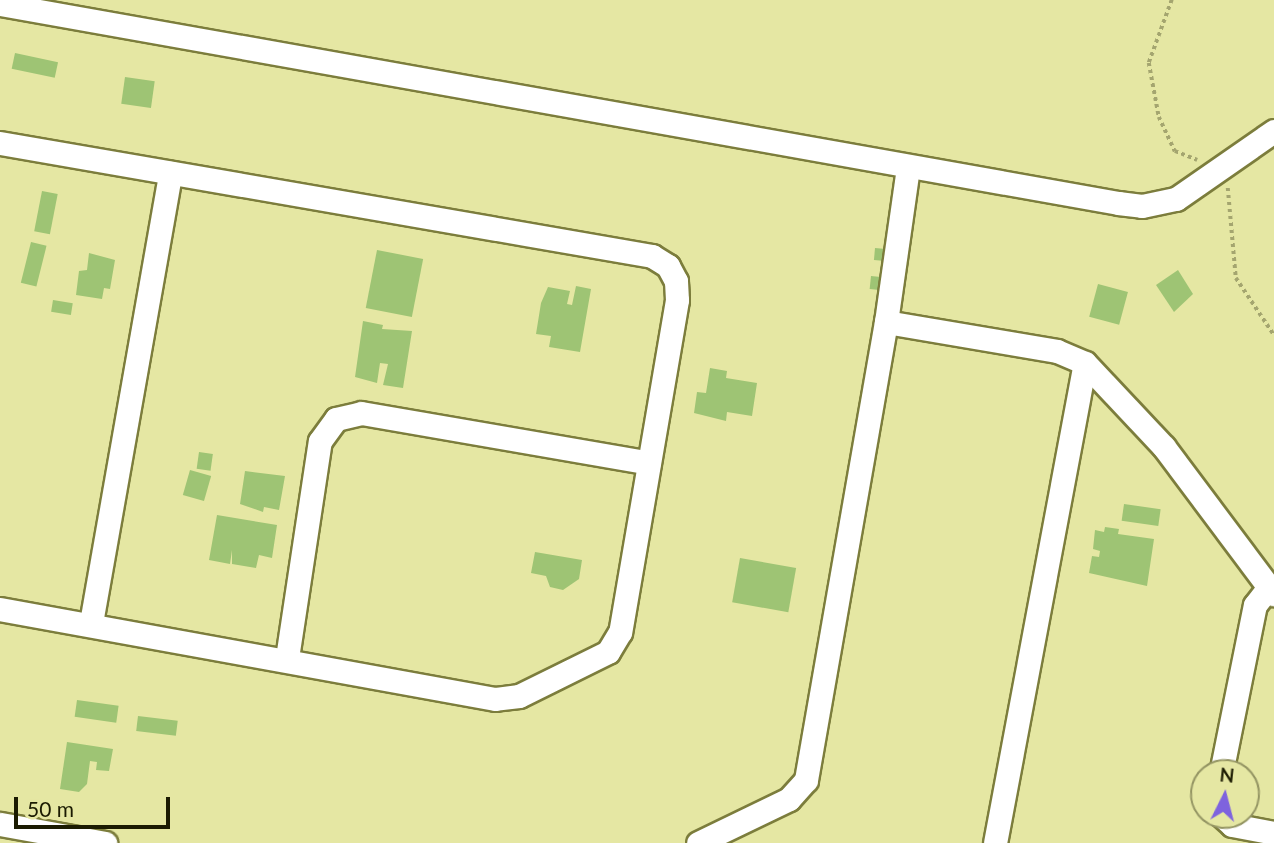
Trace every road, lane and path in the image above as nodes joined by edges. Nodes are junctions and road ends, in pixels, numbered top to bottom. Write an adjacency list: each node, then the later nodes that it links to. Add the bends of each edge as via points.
1 (1172, 0): 6 (path, via 1149,63 1159,117 1175,151)
2 (0, 4): 5 (street)
3 (1274, 131): 6 (street)
4 (0, 143): 7 (street)
5 (908, 168): 6 (street, via 1142,206 1176,199); 8 (street)
6 (1221, 170): 9 (path, via 1232,198 1236,278)
7 (170, 173): 11 (street, via 652,256 668,266 676,281 677,300); 14 (street)
8 (886, 322): 10 (street, via 1057,351); 20 (street, via 806,780 789,799)
9 (1274, 335)
10 (1085, 363): 12 (street, via 1164,447); 23 (street)
11 (649, 463): 15 (street, via 620,632 608,652 519,696 495,699); 15 (street, via 360,412 336,419 320,441)
12 (1272, 591): 16 (street, via 1255,605)
13 (0, 608): 14 (street)
14 (91, 623): 15 (street)
15 (287, 658)
16 (1224, 759)
17 (0, 824): 21 (street)
18 (1253, 829): 19 (street)
19 (1274, 833)
20 (730, 836): 22 (street)
21 (105, 843)
22 (698, 843)
23 (995, 843)

